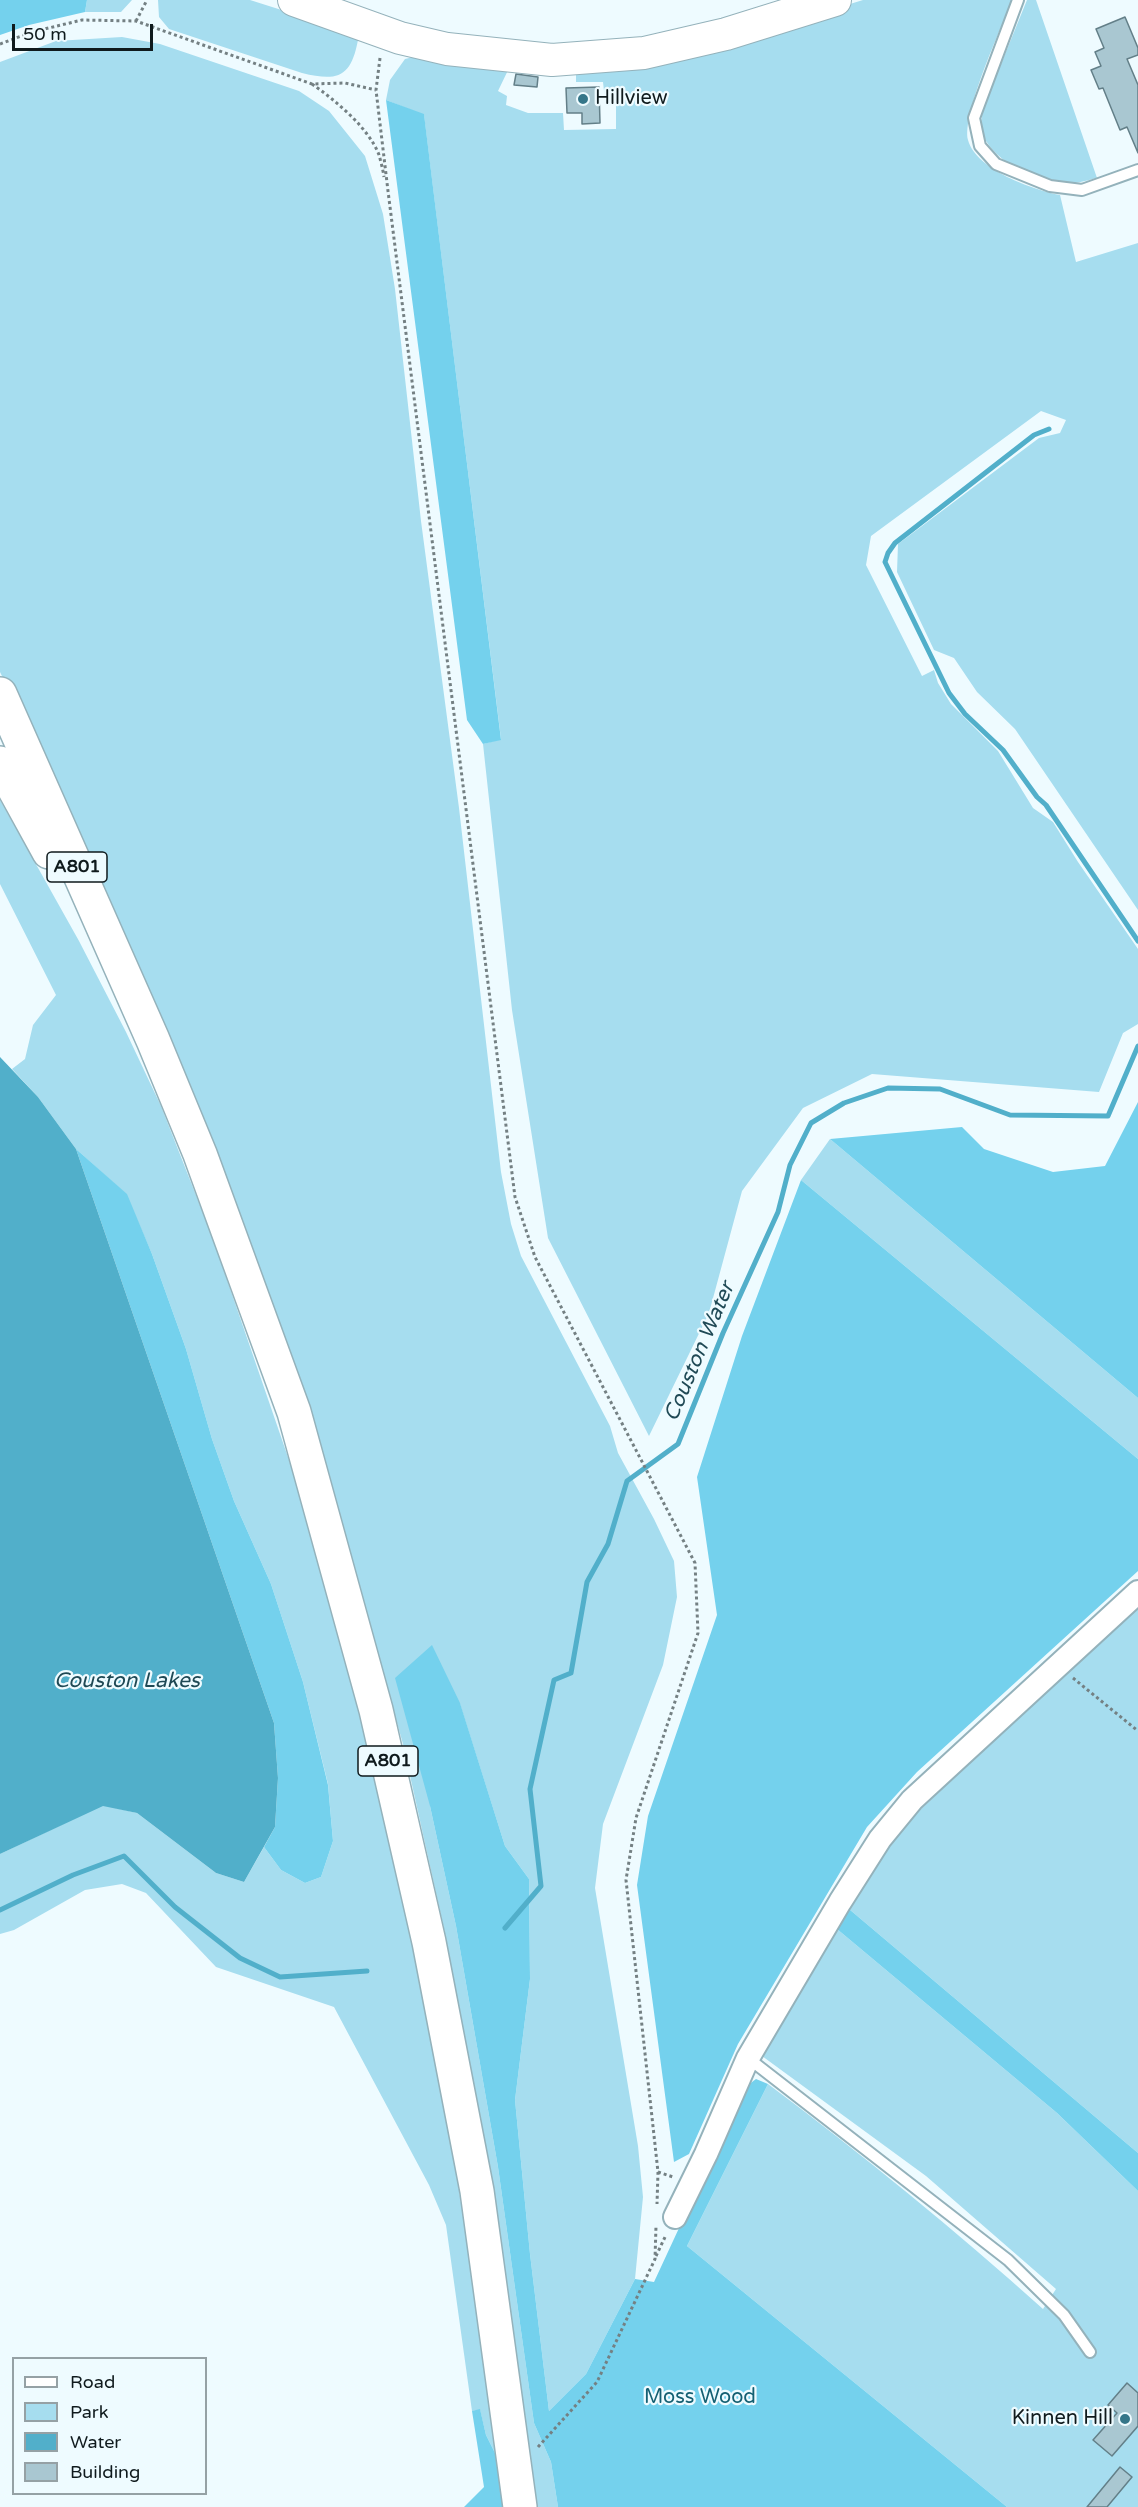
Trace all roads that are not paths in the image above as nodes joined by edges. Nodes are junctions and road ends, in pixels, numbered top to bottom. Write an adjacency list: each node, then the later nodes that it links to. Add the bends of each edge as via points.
1 (294, 0): 4 (main road)
2 (835, 0): 4 (main road, via 726,34 644,53 552,60 447,49 400,38)
3 (1018, 0): 5 (lane, via 974,118 980,146 996,164 1050,186 1082,190)
4 (336, 7)
5 (1138, 170)
6 (0, 694): 8 (main road, A801)
7 (0, 763): 8 (main road, A801)
8 (153, 1040): 13 (main road, A801, via 200,1154 294,1412 376,1710 429,1942 477,2191)
9 (1138, 1592): 10 (street, via 912,1800 880,1839)
10 (748, 2058): 11 (street); 12 (lane, via 1008,2260 1064,2316)
11 (663, 2212)
12 (1090, 2352)
13 (520, 2507)

